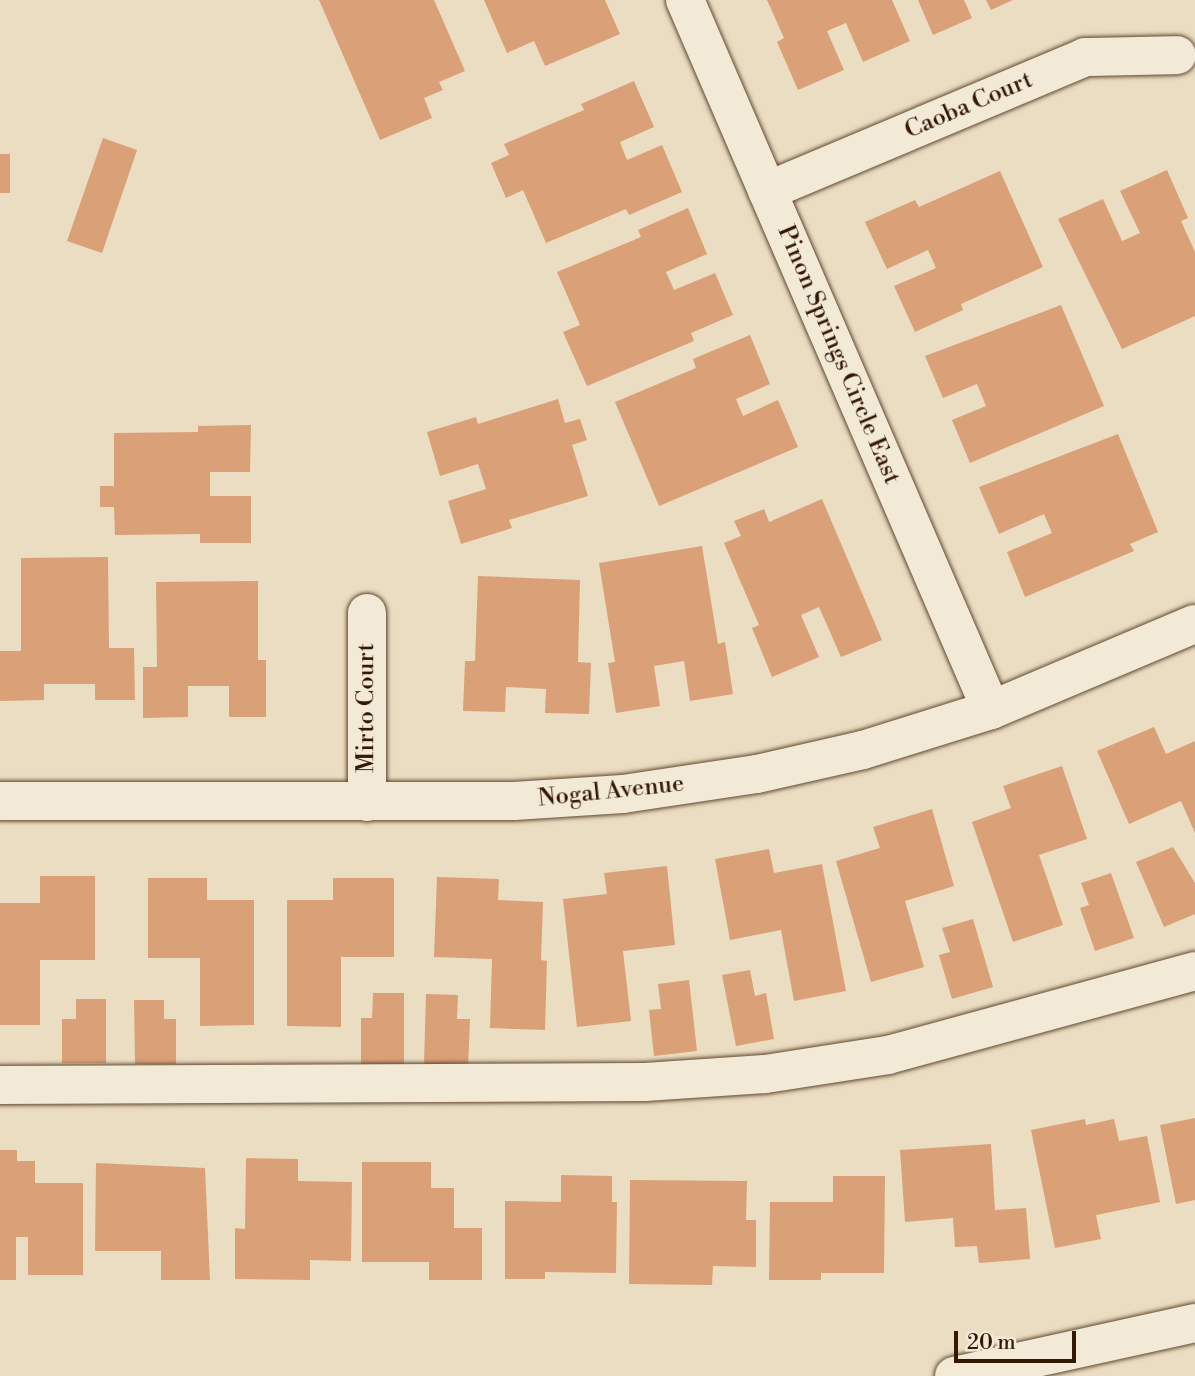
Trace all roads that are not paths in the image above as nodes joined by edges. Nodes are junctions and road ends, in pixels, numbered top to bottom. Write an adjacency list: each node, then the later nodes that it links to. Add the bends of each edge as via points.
1 (685, 0): 3 (street, Pinon Springs Circle East)
2 (1177, 55): 3 (street, Caoba Court, via 1084,57)
3 (767, 191): 6 (street, Pinon Springs Circle East)
4 (367, 613): 8 (street, Mirto Court)
5 (1195, 624): 6 (street, Nogal Avenue)
6 (991, 710): 8 (street, Nogal Avenue, via 849,753 757,774 623,794 514,801)
7 (0, 801): 8 (street, Nogal Avenue)
8 (367, 802)
9 (1195, 971): 10 (street, via 888,1055 765,1074 645,1082)
10 (0, 1085)
11 (1195, 1323): 12 (street)
12 (954, 1376)

